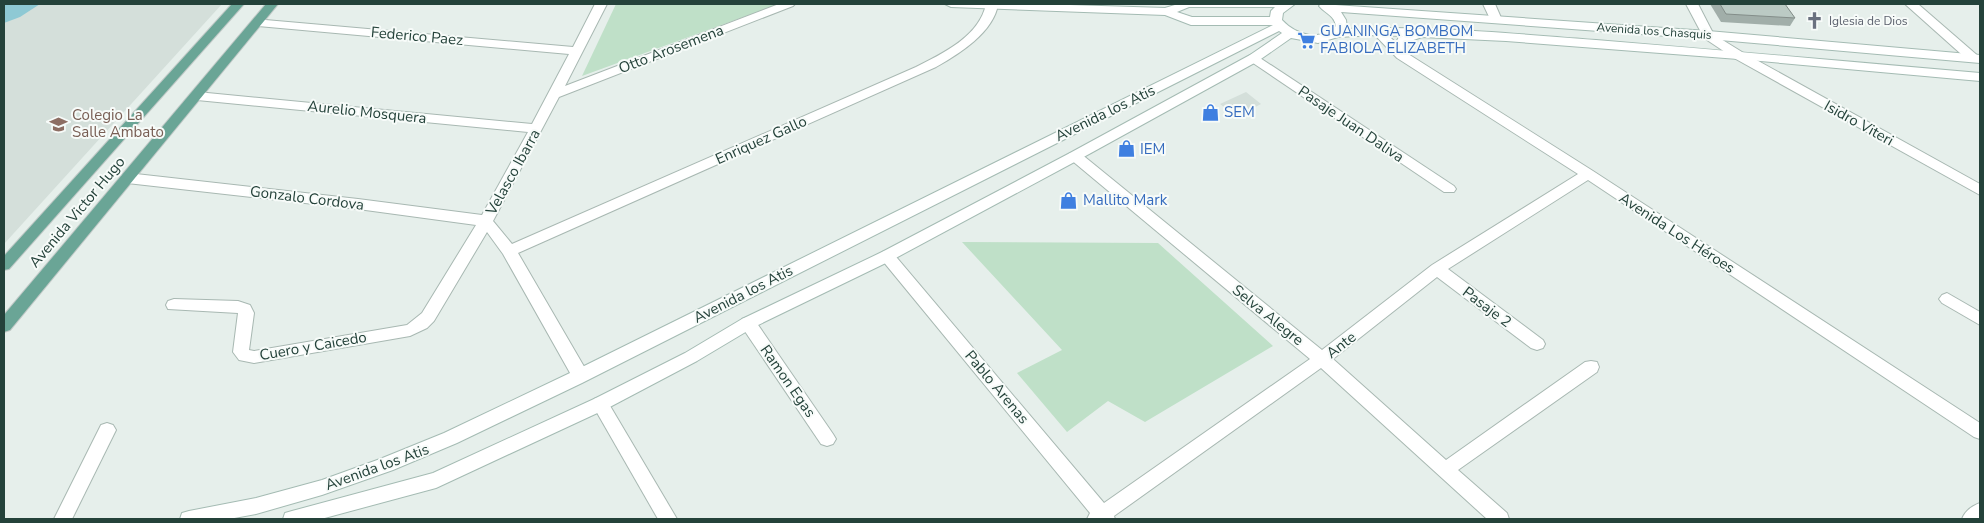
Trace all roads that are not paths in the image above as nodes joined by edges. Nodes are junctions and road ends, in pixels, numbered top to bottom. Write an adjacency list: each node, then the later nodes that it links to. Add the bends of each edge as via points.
1 (238, 4): 39 (main road, Avenida Victor Hugo)
2 (272, 4): 15 (main road, Avenida Victor Hugo)
3 (601, 4): 22 (street, Velasco Ibarra)
4 (789, 4): 28 (street, Otto Arosemena)
5 (951, 4): 10 (street)
6 (1288, 4): 12 (street, via 1188,4); 16 (street, via 1277,11)
7 (1489, 4): 13 (street)
8 (1692, 4): 20 (street)
9 (1911, 4): 26 (street)
10 (992, 5): 12 (street); 37 (street, Enriquez Gallo, via 970,40 909,75)
11 (1322, 5): 13 (street, Avenida los Chasquis); 18 (street, via 1341,20 1342,27)
12 (1166, 12): 14 (street, via 1192,21)
13 (1496, 20): 20 (street, Avenida los Chasquis)
14 (1221, 21): 16 (street); 21 (street, via 1233,30)
15 (258, 22): 22 (street, Federico Paez); 29 (main road, Avenida Victor Hugo)
16 (1282, 27): 18 (street, Avenida los Chasquis, via 1316,39); 21 (street, Avenida los Atis); 25 (street, Avenida los Atis)
17 (1377, 31): 18 (street, Avenida los Chasquis); 19 (street, Avenida los Chasquis); 23 (street, Avenida Los Héroes)
18 (1337, 33)
19 (1421, 33): 23 (street, via 1403,40); 24 (street, Avenida los Chasquis)
20 (1708, 35): 24 (street, Isidro Viteri); 26 (street, Avenida los Chasquis)
21 (1238, 46): 50 (street, Avenida los Atis)
22 (576, 51): 28 (street, Velasco Ibarra)
23 (1397, 51): 32 (street, Avenida Los Héroes)
24 (1738, 55): 27 (street, Avenida los Chasquis); 35 (street, Isidro Viteri)
25 (1254, 58): 31 (street, Avenida los Atis); 34 (street, Pasaje Juan Daliva)
26 (1977, 59)
27 (1980, 76)
28 (554, 95): 30 (street, Velasco Ibarra)
29 (197, 96): 30 (street, Aurelio Mosquera); 33 (main road, Avenida Victor Hugo)
30 (536, 129): 36 (street, Velasco Ibarra)
31 (1075, 156): 38 (street, Avenida los Atis); 48 (street, Selva Alegre)
32 (1588, 174): 40 (street, Ante); 53 (street, Avenida Los Héroes)
33 (127, 178): 36 (street, Gonzalo Cordova); 45 (main road, Avenida Victor Hugo)
34 (1449, 190)
35 (1980, 190)
36 (486, 221): 37 (street); 46 (street, Velasco Ibarra, via 428,317)
37 (510, 251): 50 (street)
38 (887, 256): 44 (street, Avenida los Atis); 57 (street, Pablo Arenas)
39 (4, 265)
40 (1437, 269): 47 (street, Pasaje 2); 48 (street, Ante)
41 (1947, 299): 43 (street)
42 (174, 305): 46 (street, Cuero y Caicedo, via 244,309 241,352 254,357)
43 (1980, 319)
44 (748, 324): 51 (street, Avenida los Atis); 54 (street, Ramon Egas)
45 (4, 326)
46 (410, 330)
47 (1537, 344)
48 (1322, 359): 55 (street, Selva Alegre); 57 (street, Ante)
49 (1591, 367): 55 (street)
50 (580, 376): 59 (street, Avenida los Atis, via 422,450 312,490 217,515)
51 (600, 404): 60 (street, Avenida los Atis, via 436,480); 61 (street)
52 (108, 430): 58 (street)
53 (1980, 432)
54 (828, 439)
55 (1445, 470): 62 (street, Selva Alegre)
56 (1980, 511): 63 (street)
57 (1101, 518)
58 (63, 519)
59 (188, 519)
60 (292, 519)
61 (668, 519)
62 (1500, 519)
63 (1971, 519)

